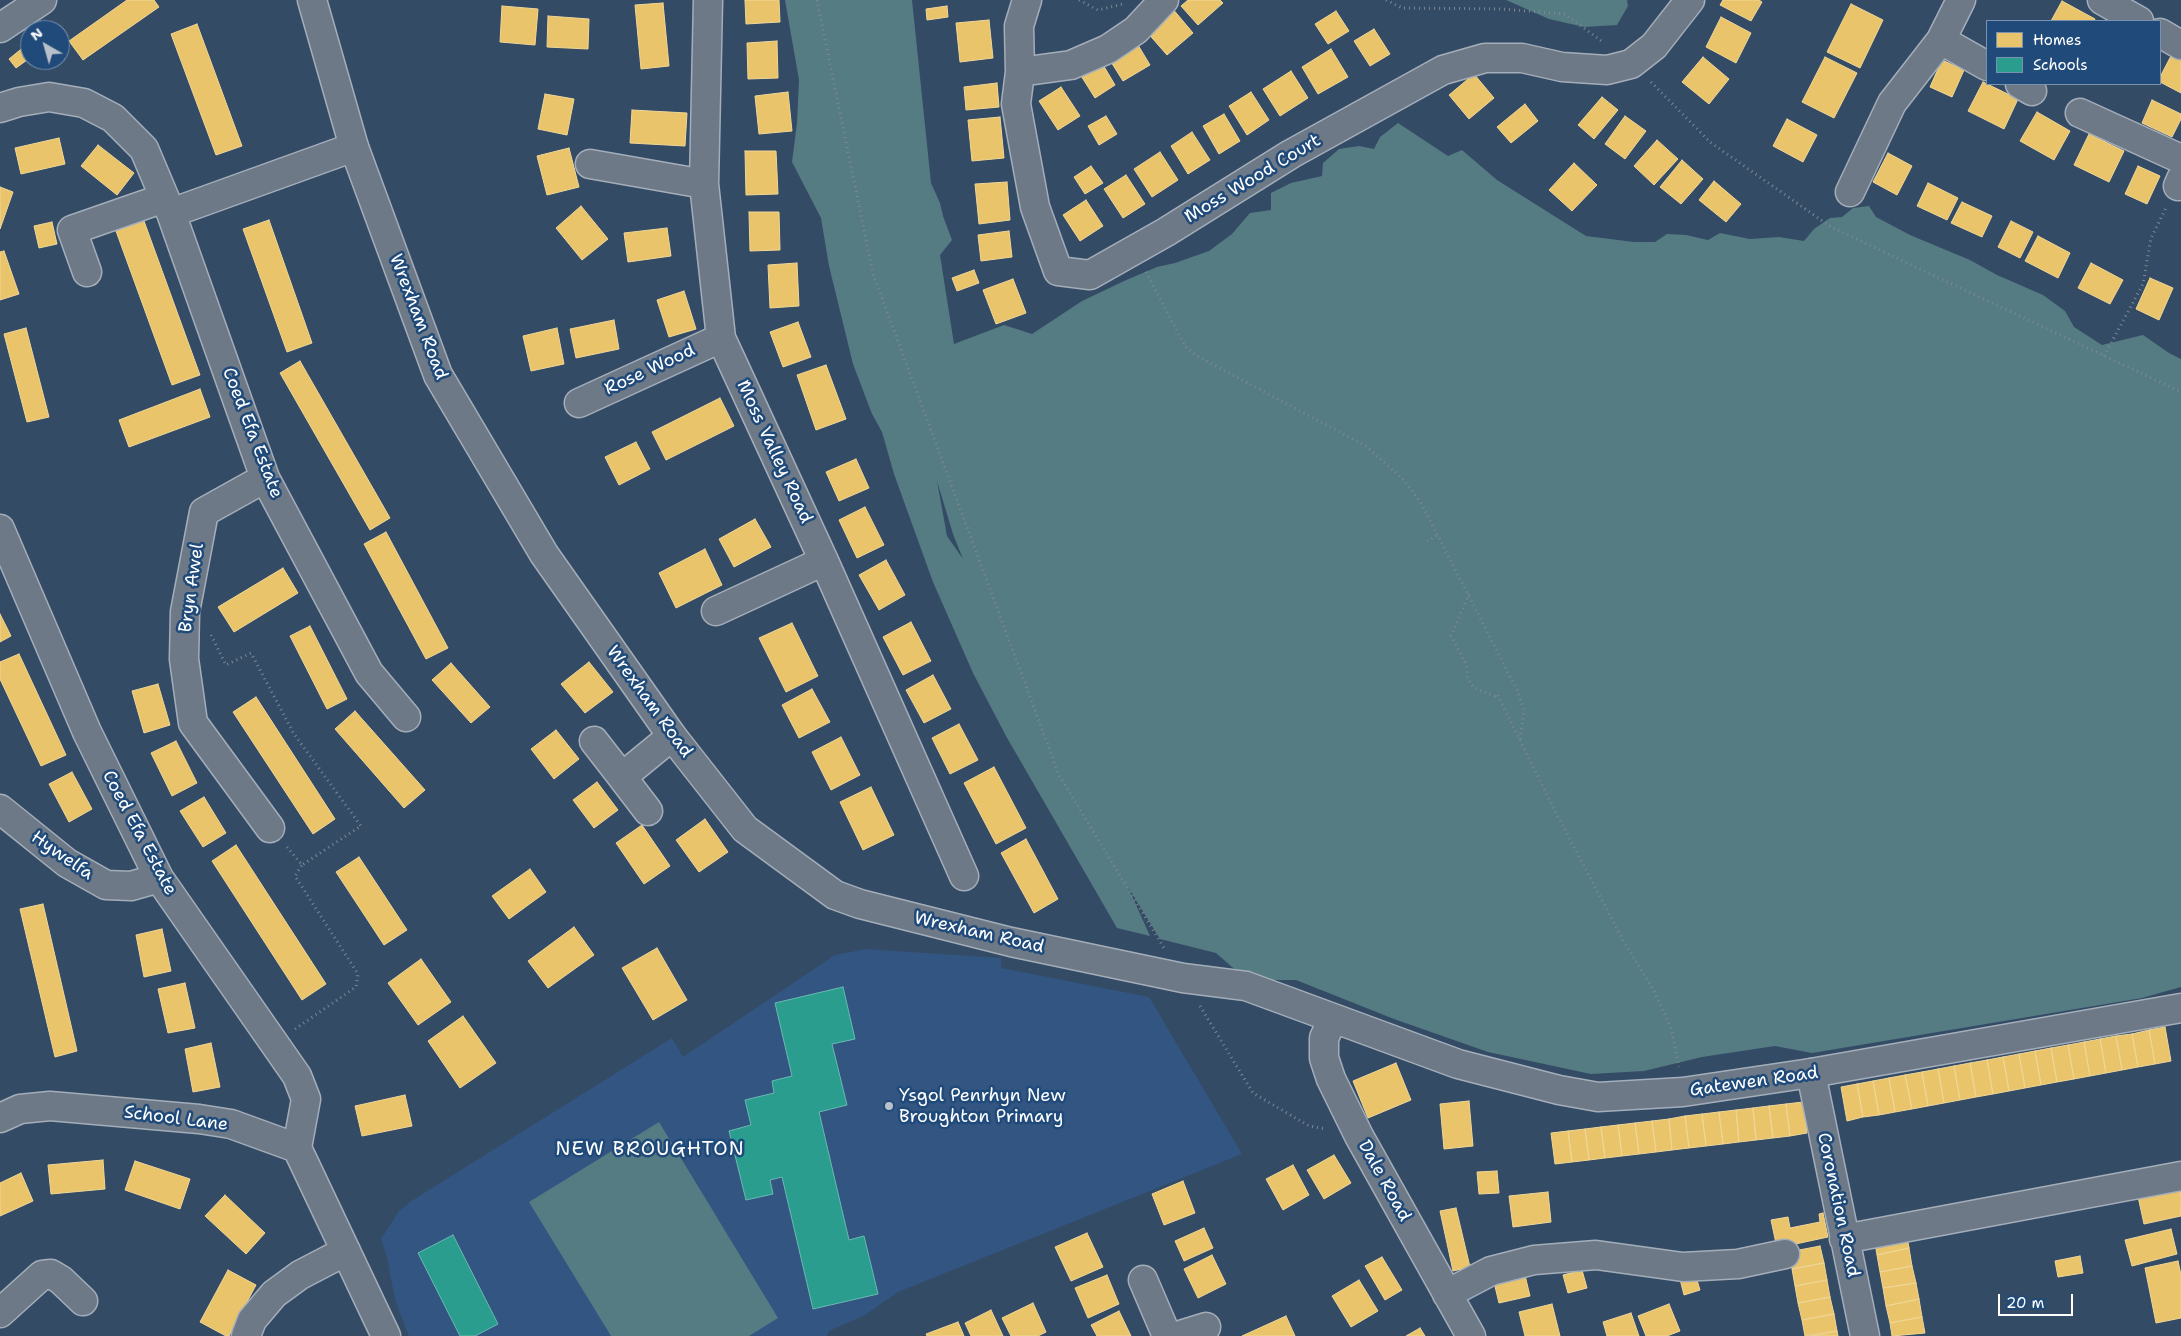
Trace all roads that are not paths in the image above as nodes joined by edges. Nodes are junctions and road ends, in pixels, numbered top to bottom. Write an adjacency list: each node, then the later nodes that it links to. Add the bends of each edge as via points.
1 (42, 0): 10 (street)
2 (312, 0): 18 (street, Wrexham Road)
3 (708, 0): 21 (street, Moss Valley Road)
4 (1027, 0): 15 (street, Moss Wood Court, via 1019,26)
5 (1164, 0): 15 (street, via 1136,30 1108,49 1071,65)
6 (1690, 0): 15 (street, Moss Wood Court, via 1654,46 1631,64 1608,70 1562,67 1522,58 1486,58 1443,70 1291,154 1090,275 1058,271 1035,207 1016,104)
7 (1961, 0): 12 (street)
8 (2102, 0): 9 (street)
9 (2137, 20)
10 (0, 28)
11 (2161, 34): 13 (street)
12 (1940, 40): 14 (street); 22 (street, via 1892,102)
13 (2181, 45)
14 (1986, 65)
15 (1020, 72)
16 (0, 108): 23 (street, Coed Efa Estate, via 49,97 84,103 113,118 144,149)
17 (2080, 113): 19 (street)
18 (354, 147): 23 (street); 32 (street, Wrexham Road, via 438,375 544,554)
19 (2181, 158)
20 (590, 164): 21 (street)
21 (704, 184): 25 (street, Moss Valley Road)
22 (1850, 192)
23 (167, 206): 24 (street, via 72,230); 27 (street, Coed Efa Estate)
24 (87, 272)
25 (721, 338): 26 (street, Rose Wood); 29 (street, Moss Valley Road)
26 (579, 403)
27 (265, 478): 31 (street, Coed Efa Estate, via 369,673); 37 (street, Bryn Awel, via 204,512 185,612 184,659 193,722)
28 (0, 529): 39 (street, Coed Efa Estate, via 87,732)
29 (824, 561): 30 (street); 38 (street, Moss Valley Road)
30 (716, 611)
31 (406, 717)
32 (672, 736): 34 (street); 41 (street, Wrexham Road, via 745,829 835,895 1011,942 1183,978 1246,986)
33 (594, 742): 34 (street)
34 (622, 777): 36 (street)
35 (0, 809): 39 (street, Hywelfa, via 67,863 106,885 131,886)
36 (648, 811)
37 (270, 828)
38 (964, 876)
39 (159, 878): 44 (street, Coed Efa Estate, via 297,1076 306,1098)
40 (2181, 1010): 42 (street, Gatewen Road)
41 (1333, 1018): 42 (street, Gatewen Road, via 1458,1064 1598,1097 1683,1092); 50 (street, Dale Road, via 1324,1038 1324,1058 1331,1079 1358,1136)
42 (1811, 1074): 46 (street, Coronation Road)
43 (0, 1118): 44 (street, School Lane, via 20,1109 50,1106 199,1119 231,1124)
44 (297, 1148): 47 (street)
45 (2181, 1176): 46 (street)
46 (1844, 1240): 59 (street, Coronation Road)
47 (346, 1251): 54 (street, via 300,1275 274,1294 252,1320); 55 (street)
48 (1785, 1254): 50 (street, via 1738,1264 1683,1267 1596,1255 1534,1260 1491,1271)
49 (1143, 1280): 56 (street)
50 (1448, 1294): 58 (street, Dale Road)
51 (84, 1301): 52 (street, via 51,1274 42,1276)
52 (0, 1313)
53 (1206, 1327): 57 (street)
54 (246, 1336)
55 (386, 1336)
56 (1167, 1336)
57 (1177, 1336)
58 (1471, 1336)
59 (1865, 1336)

